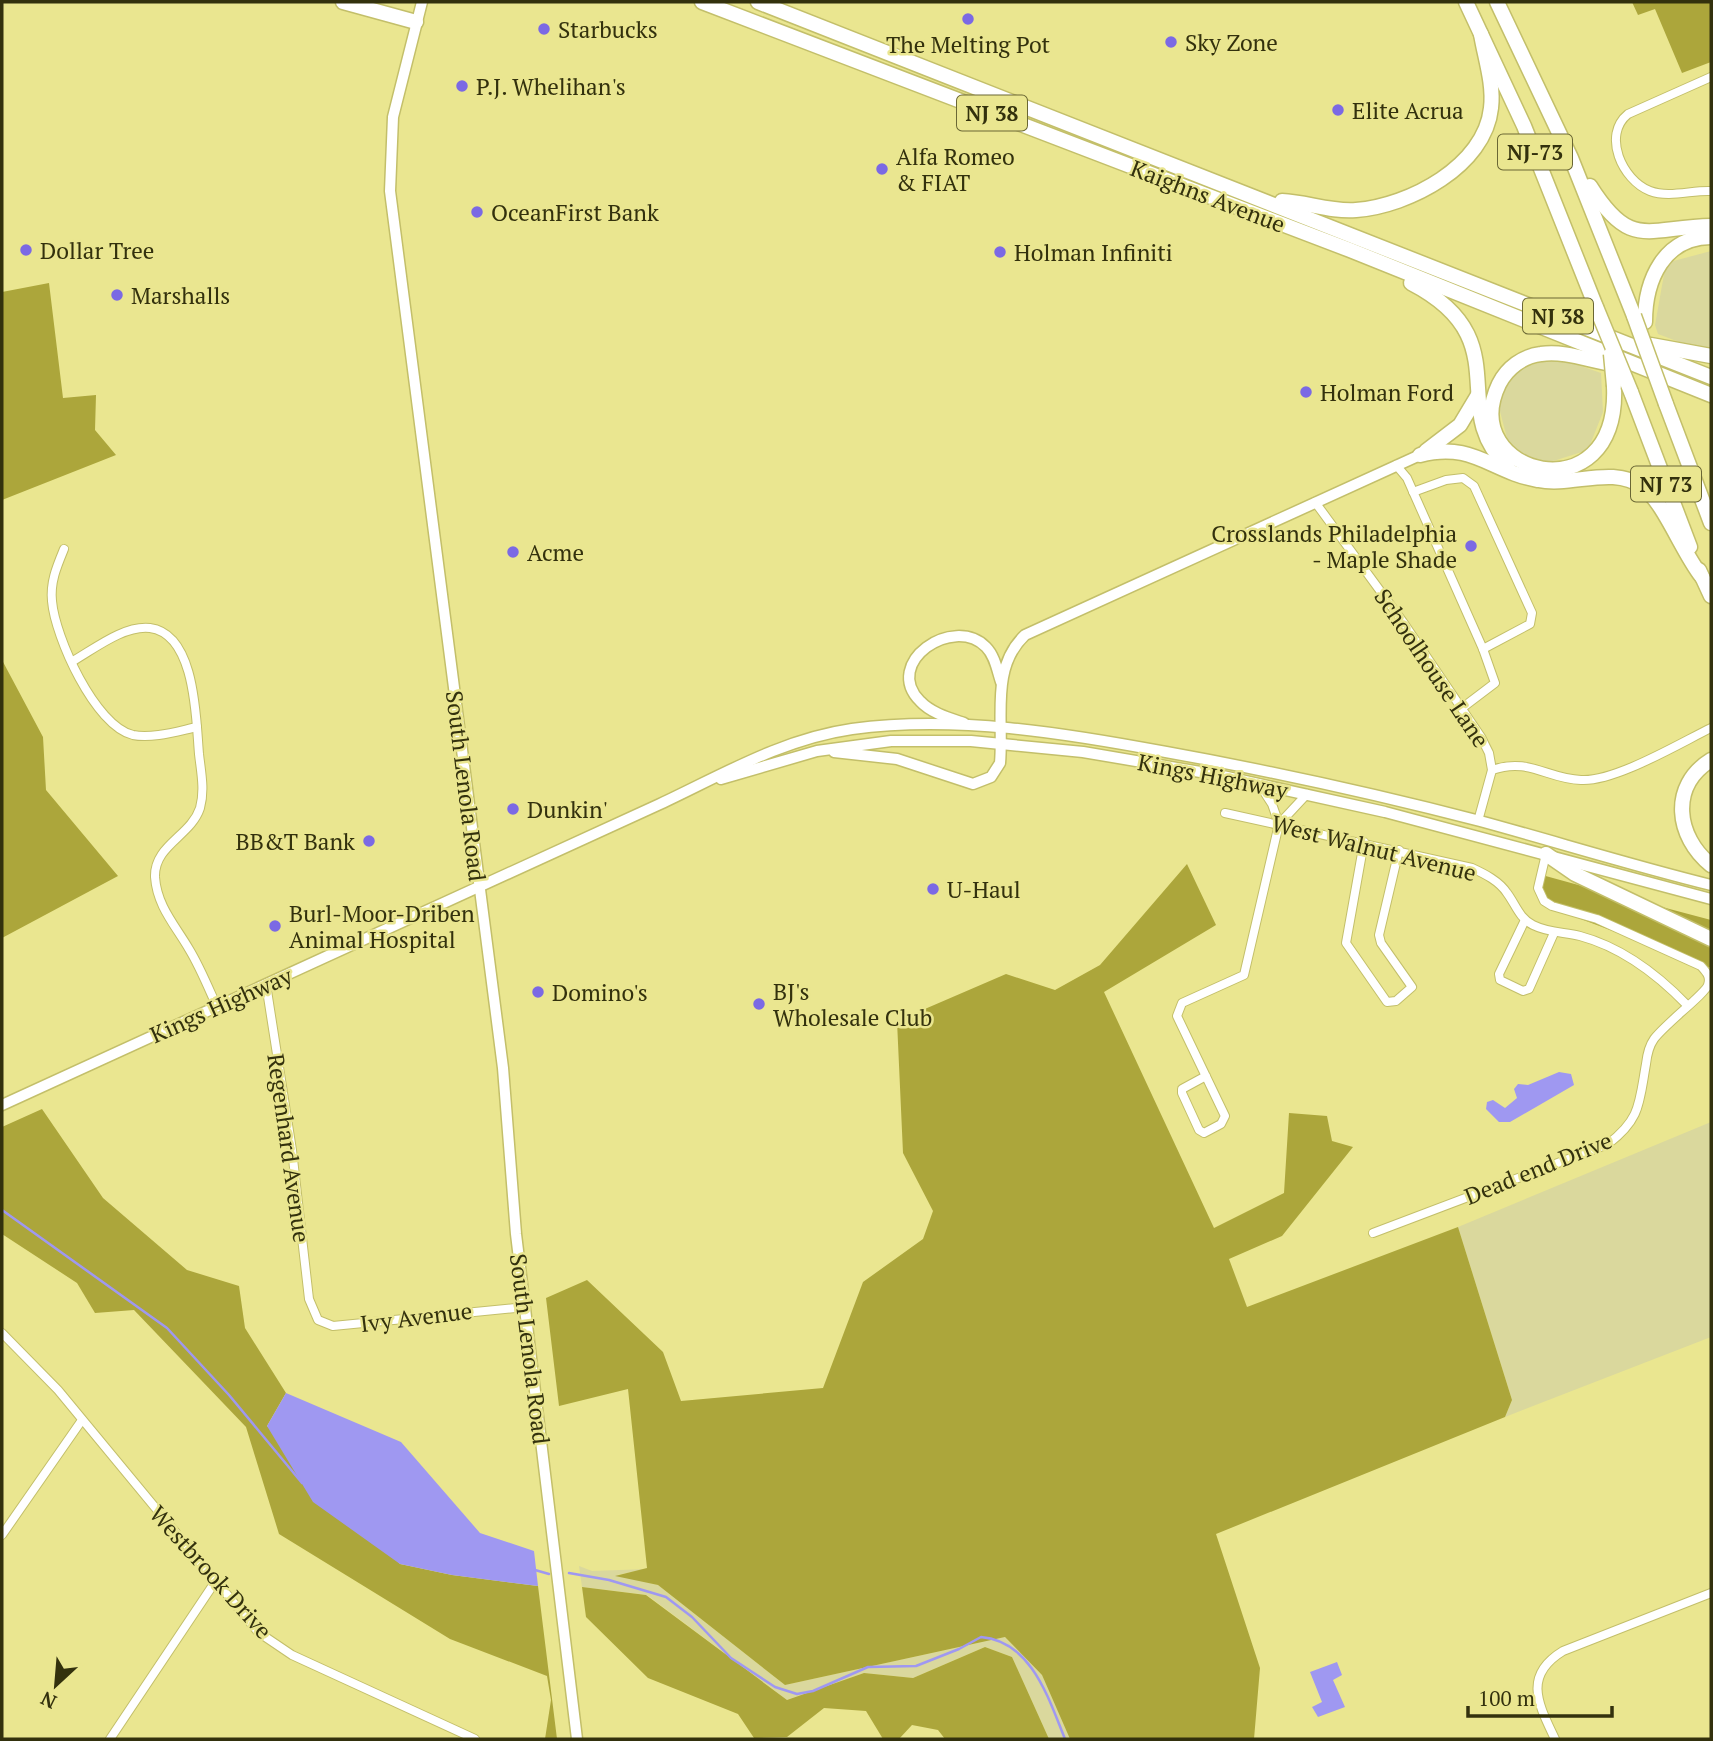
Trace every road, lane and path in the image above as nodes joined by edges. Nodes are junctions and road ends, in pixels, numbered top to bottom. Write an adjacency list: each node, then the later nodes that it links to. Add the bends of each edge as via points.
1 (343, 2): 7 (highway)
2 (422, 2): 7 (main road, South Lenola Road)
3 (702, 2): 15 (highway, Kaighns Avenue / NJ 38)
4 (758, 2): 12 (highway, Kaighns Avenue / NJ 38)
5 (1465, 2): 8 (highway, NJ-73)
6 (1497, 2): 10 (highway, NJ-73)
7 (416, 22): 56 (main road, South Lenola Road, via 393,117 390,191)
8 (1481, 34): 12 (highway, via 1492,93 1490,118 1477,147 1457,166 1405,197 1366,208); 18 (highway, NJ-73, bridge, via 1524,126)
9 (1711, 77): 11 (street, via 1628,114 1615,135 1622,162 1640,185 1660,193)
10 (1572, 158): 13 (highway, via 1606,212 1625,227 1647,232); 16 (highway, NJ-73)
11 (1711, 191)
12 (1270, 201): 17 (highway, Kaighns Avenue / NJ 38)
13 (1711, 226)
14 (1711, 237): 16 (highway, via 1681,244 1662,261)
15 (1364, 256): 20 (highway, Kaighns Avenue / NJ 38); 22 (highway, via 1430,295 1460,322 1476,354)
16 (1640, 319): 29 (highway, NJ 73, bridge, via 1649,357)
17 (1627, 342): 19 (highway); 21 (highway, Kaighns Avenue / NJ 38)
18 (1611, 346): 20 (highway, bridge, via 1614,386 1614,411 1606,436 1592,456 1578,466 1554,471 1529,467 1510,454 1496,433 1492,410 1510,369 1527,358 1556,354); 31 (highway, NJ 73, bridge)
19 (1711, 356)
20 (1638, 367): 23 (highway, Kaighns Avenue / NJ 38)
21 (1711, 377)
22 (1479, 394): 24 (highway, via 1461,425); 26 (highway, via 1488,441)
23 (1711, 395)
24 (1420, 455): 25 (main road); 26 (highway, via 1454,450)
25 (1396, 465): 27 (street); 28 (main road)
26 (1514, 472): 31 (highway, via 1545,481 1610,477 1640,485 1656,500 1686,558)
27 (1413, 492): 33 (street); 33 (street, via 1463,478 1474,486 1532,613 1530,624 1522,630)
28 (1315, 502): 35 (main road, via 1032,631 1010,654); 36 (street, Schoolhouse Lane)
29 (1711, 523)
30 (64, 549): 34 (street, via 51,598)
31 (1702, 577): 32 (highway, NJ 73)
32 (1711, 596)
33 (1483, 649): 36 (street, via 1495,683)
34 (72, 661): 37 (street, via 100,710 124,732 144,736); 37 (street, via 135,630 152,628 165,634 187,667)
35 (1002, 684): 38 (main road, via 992,655 969,639 935,641 914,660 910,682 919,701); 40 (main road)
36 (1462, 708): 44 (street, Schoolhouse Lane, via 1489,753)
37 (197, 727): 63 (street, via 200,808 160,857 155,876 162,906 190,950)
38 (976, 727): 40 (main road); 45 (main road, Kings Highway, via 851,729 773,751)
39 (1711, 728): 44 (street, Schoolhouse Lane, via 1594,779 1567,778 1516,764)
40 (1000, 729): 41 (main road); 49 (main road, Kings Highway, via 1091,739 1215,761)
41 (1000, 744): 42 (main road, Kings Highway, via 903,740); 42 (main road, via 996,773 973,784 897,759); 46 (main road, Kings Highway, via 1115,757)
42 (820, 751): 45 (main road, Kings Highway)
43 (1711, 760): 54 (highway, via 1689,782 1681,812 1687,837)
44 (1492, 770): 49 (street, Schoolhouse Lane)
45 (708, 782): 56 (main road, Kings Highway)
46 (1259, 784): 47 (main road, Kings Highway); 50 (street)
47 (1307, 794): 50 (street); 53 (main road, Kings Highway)
48 (1225, 813): 50 (street, West Walnut Avenue)
49 (1478, 821): 55 (main road, Kings Highway)
50 (1279, 824): 51 (street, West Walnut Avenue); 64 (street, via 1244,975 1182,1003 1179,1009 1178,1016)
51 (1364, 842): 52 (street, West Walnut Avenue); 52 (street, via 1346,943 1387,1002 1396,1001 1412,987 1379,935)
52 (1399, 849): 58 (street, West Walnut Avenue, via 1490,877 1506,891)
53 (1546, 853): 57 (main road, Kings Highway); 60 (highway, via 1575,874); 62 (street, Dead end Drive, via 1538,888 1544,901 1597,919 1700,966 1708,974 1709,983)
54 (1711, 865)
55 (1711, 885)
56 (479, 887): 61 (main road, Kings Highway); 67 (main road, South Lenola Road, via 503,1068)
57 (1711, 899)
58 (1525, 920): 59 (street); 59 (street, via 1499,974 1500,980 1524,991 1529,989)
59 (1554, 933): 62 (street, via 1581,936 1622,954)
60 (1711, 939)
61 (266, 984): 63 (main road, Kings Highway); 68 (street, Regenhard Avenue)
62 (1687, 1005): 66 (street, Dead end Drive, via 1665,1023 1650,1044 1638,1114 1608,1144)
63 (216, 1007): 65 (main road, Kings Highway)
64 (1206, 1076): 64 (street, via 1225,1115 1221,1124 1204,1133 1182,1089)
65 (2, 1105)
66 (1373, 1233)
67 (526, 1307): 68 (street, Ivy Avenue, via 332,1326 318,1320); 76 (main road, South Lenola Road)
68 (314, 1311)
69 (2, 1334): 70 (street, Westbrook Drive)
70 (82, 1420): 71 (street); 72 (street, Westbrook Drive)
71 (2, 1535)
72 (215, 1582): 74 (street); 75 (street, Westbrook Drive, via 258,1632 292,1655)
73 (1711, 1593): 77 (street, via 1552,1658 1537,1689)
74 (110, 1739)
75 (475, 1739)
76 (577, 1739)
77 (1555, 1739)

